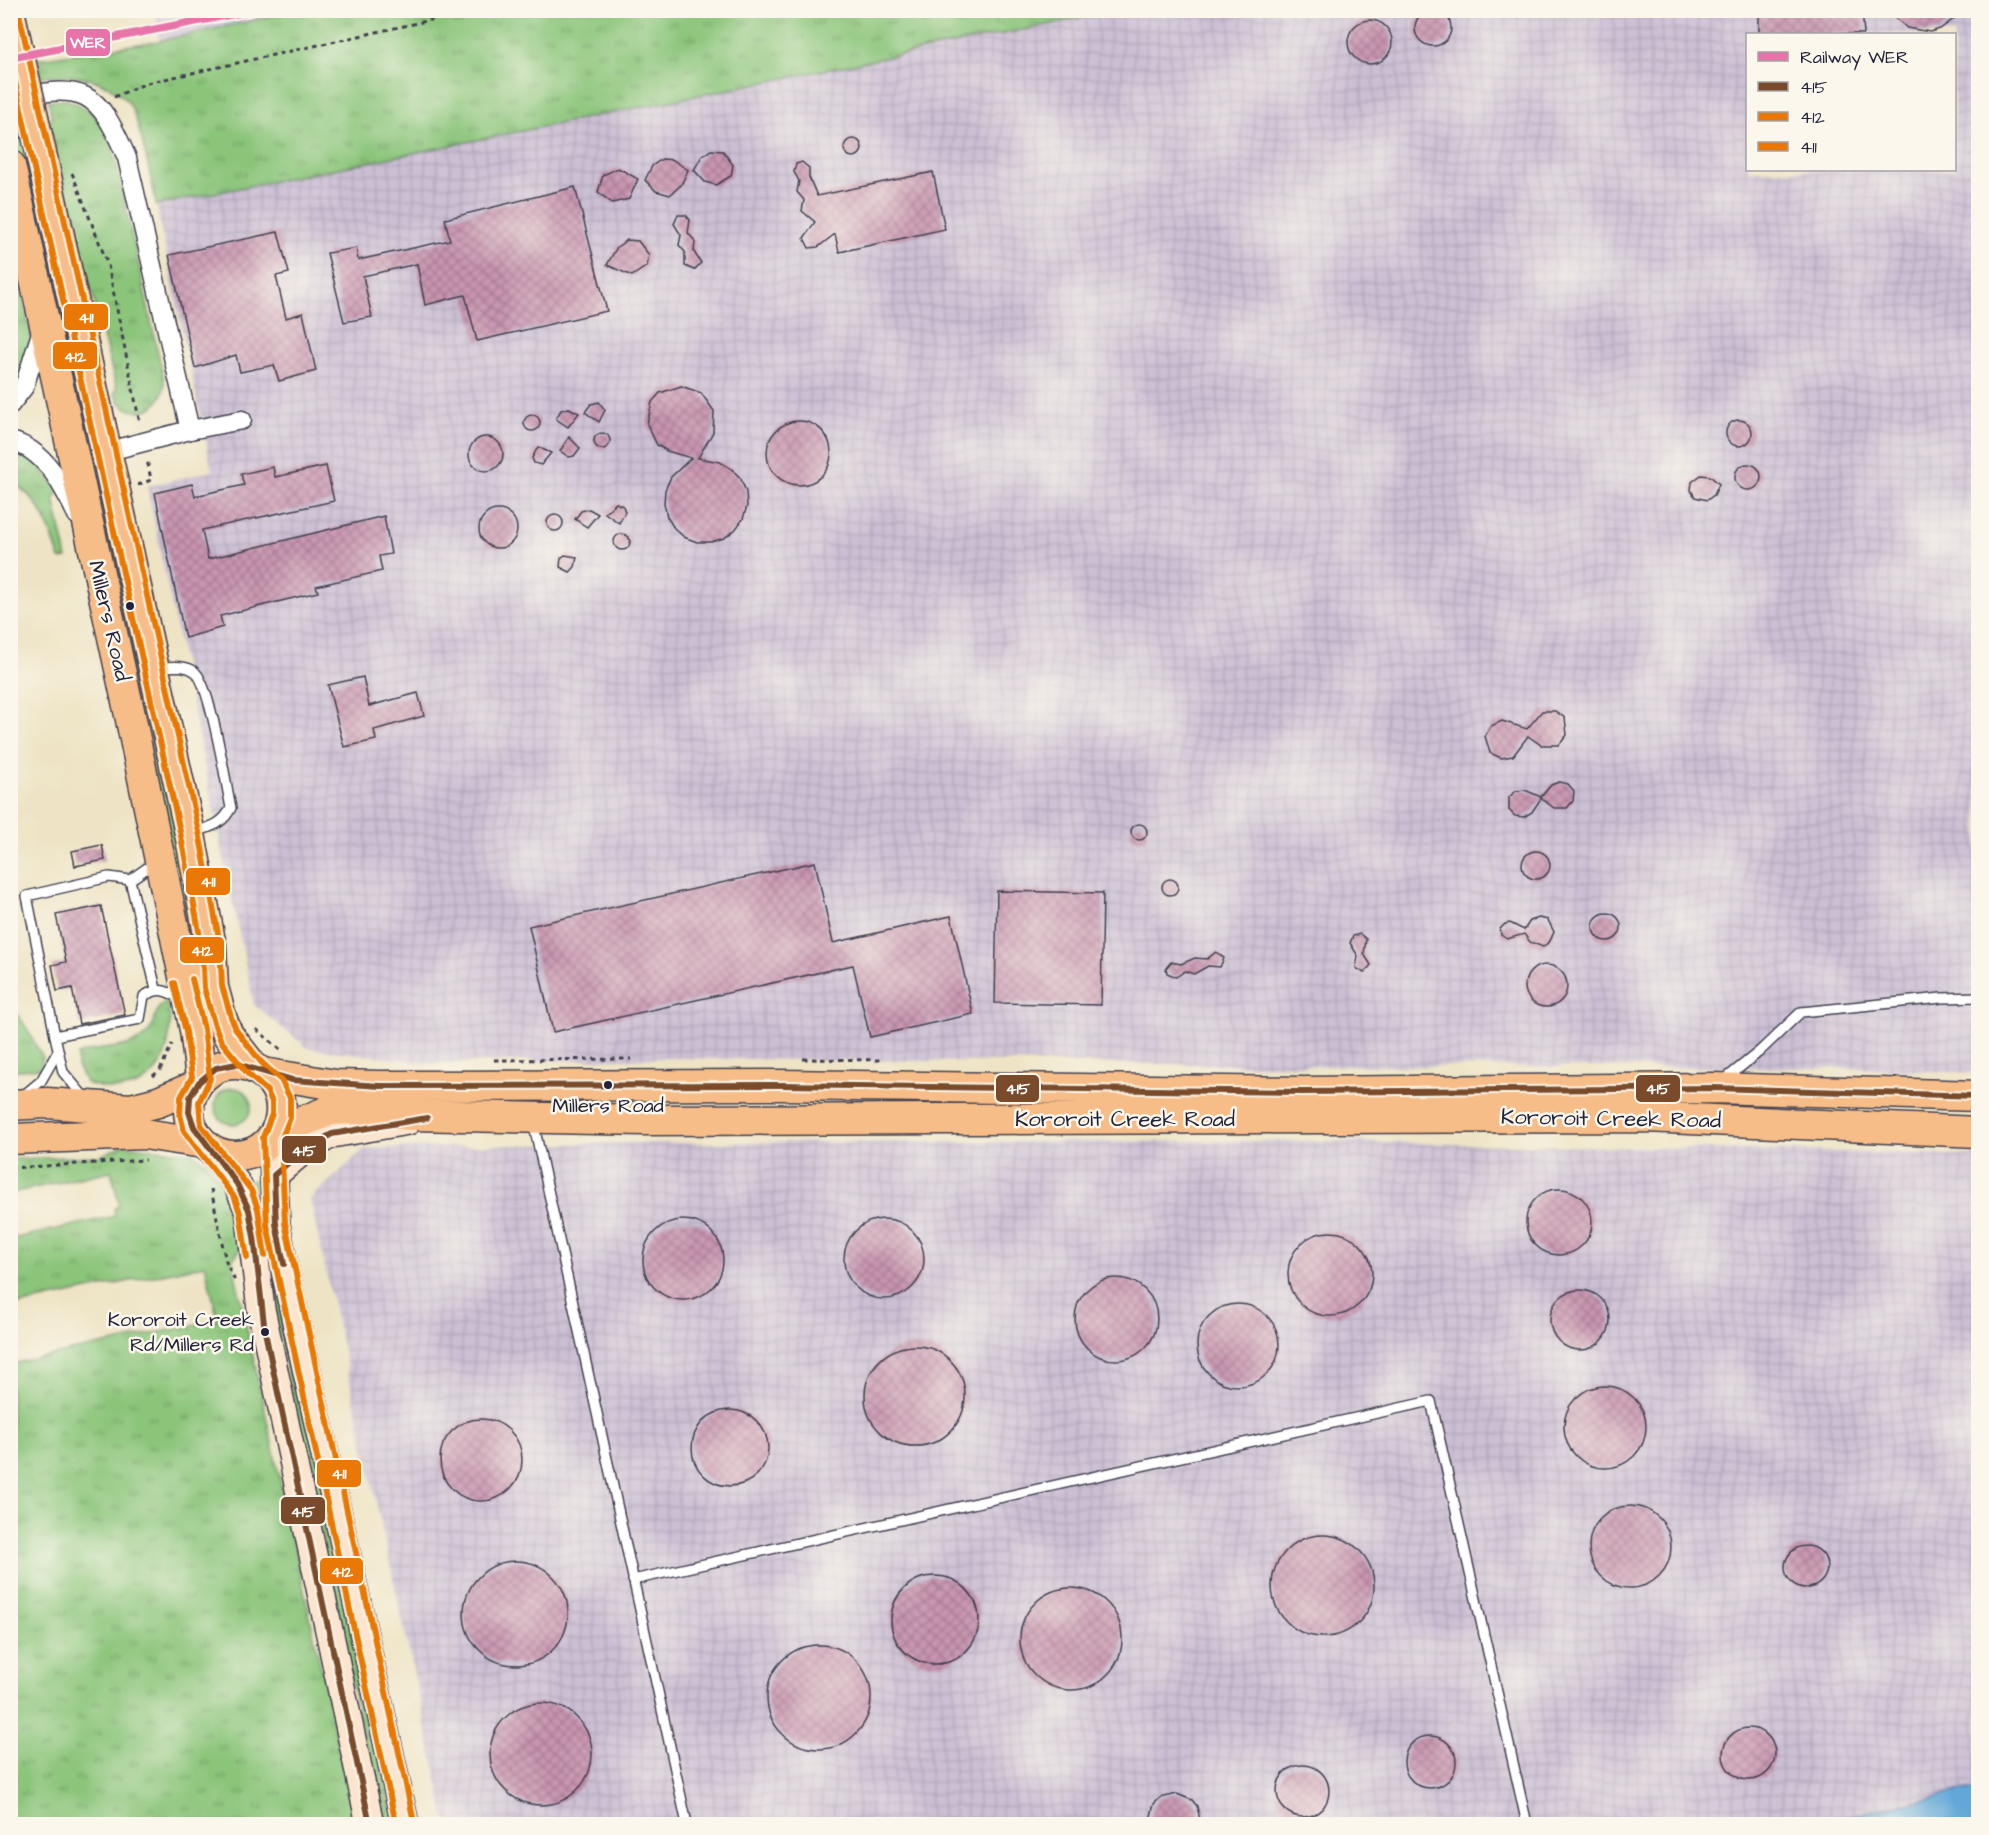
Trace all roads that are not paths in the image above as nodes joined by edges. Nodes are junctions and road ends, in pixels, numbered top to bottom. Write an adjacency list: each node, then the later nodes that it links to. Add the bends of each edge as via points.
1 (10, 15): 9 (main road, Millers Road, bridge)
2 (10, 98): 7 (street, via 54,90 81,93 99,104 111,121 127,158)
3 (10, 165): 4 (main road, Millers Road)
4 (45, 321): 5 (street, via 28,376); 10 (main road, Millers Road)
5 (10, 405)
6 (242, 420): 7 (street)
7 (190, 430): 9 (street)
8 (10, 441): 10 (street, via 43,460 60,481)
9 (105, 453): 11 (main road, Millers Road)
10 (90, 539): 13 (main road, Millers Road)
11 (153, 667): 12 (main road, Millers Road); 12 (lane, Millers Road, via 194,671 206,688 231,808 217,825)
12 (190, 834): 20 (main road, Millers Road, via 211,946 213,987 222,1020 228,1035)
13 (159, 859): 14 (lane); 17 (main road, Millers Road)
14 (130, 880): 15 (lane); 18 (lane, via 109,877 27,897)
15 (156, 989): 17 (lane, via 167,990); 18 (lane, via 144,996 140,1019)
16 (1978, 998): 24 (lane, via 1801,1012)
17 (189, 1007): 21 (main road, Millers Road)
18 (55, 1036): 19 (lane)
19 (57, 1053): 26 (lane, via 41,1081); 27 (lane, via 71,1084)
20 (259, 1070): 21 (main road, via 240,1064 226,1065); 22 (main road, Kororoit Creek Road, via 336,1085); 32 (main road, via 274,1085 280,1100 281,1116)
21 (198, 1082): 27 (main road, via 146,1106); 34 (main road, via 189,1113 193,1129)
22 (512, 1086): 23 (main road, Kororoit Creek Road); 29 (main road)
23 (975, 1087): 24 (main road, Kororoit Creek Road, via 1303,1092); 30 (main road)
24 (1714, 1088): 25 (main road, Kororoit Creek Road)
25 (1978, 1096)
26 (10, 1105): 27 (main road)
27 (94, 1106)
28 (444, 1115): 29 (main road, Kororoit Creek Road); 32 (main road, Kororoit Creek Road, via 343,1109 322,1113); 35 (main road, via 332,1134 306,1148)
29 (533, 1119): 30 (main road, Kororoit Creek Road); 36 (lane)
30 (974, 1119): 31 (main road, Kororoit Creek Road, via 1646,1117)
31 (1978, 1132)
32 (274, 1135): 34 (main road, via 250,1154 230,1155); 35 (main road)
33 (10, 1139): 34 (main road, via 144,1134)
34 (207, 1146): 37 (main road, via 237,1184 249,1211 261,1308)
35 (274, 1175): 38 (main road, via 276,1224 285,1271)
36 (633, 1580): 39 (lane); 40 (lane, via 1431,1401)
37 (370, 1824)
38 (405, 1824)
39 (687, 1824)
40 (1527, 1824)

